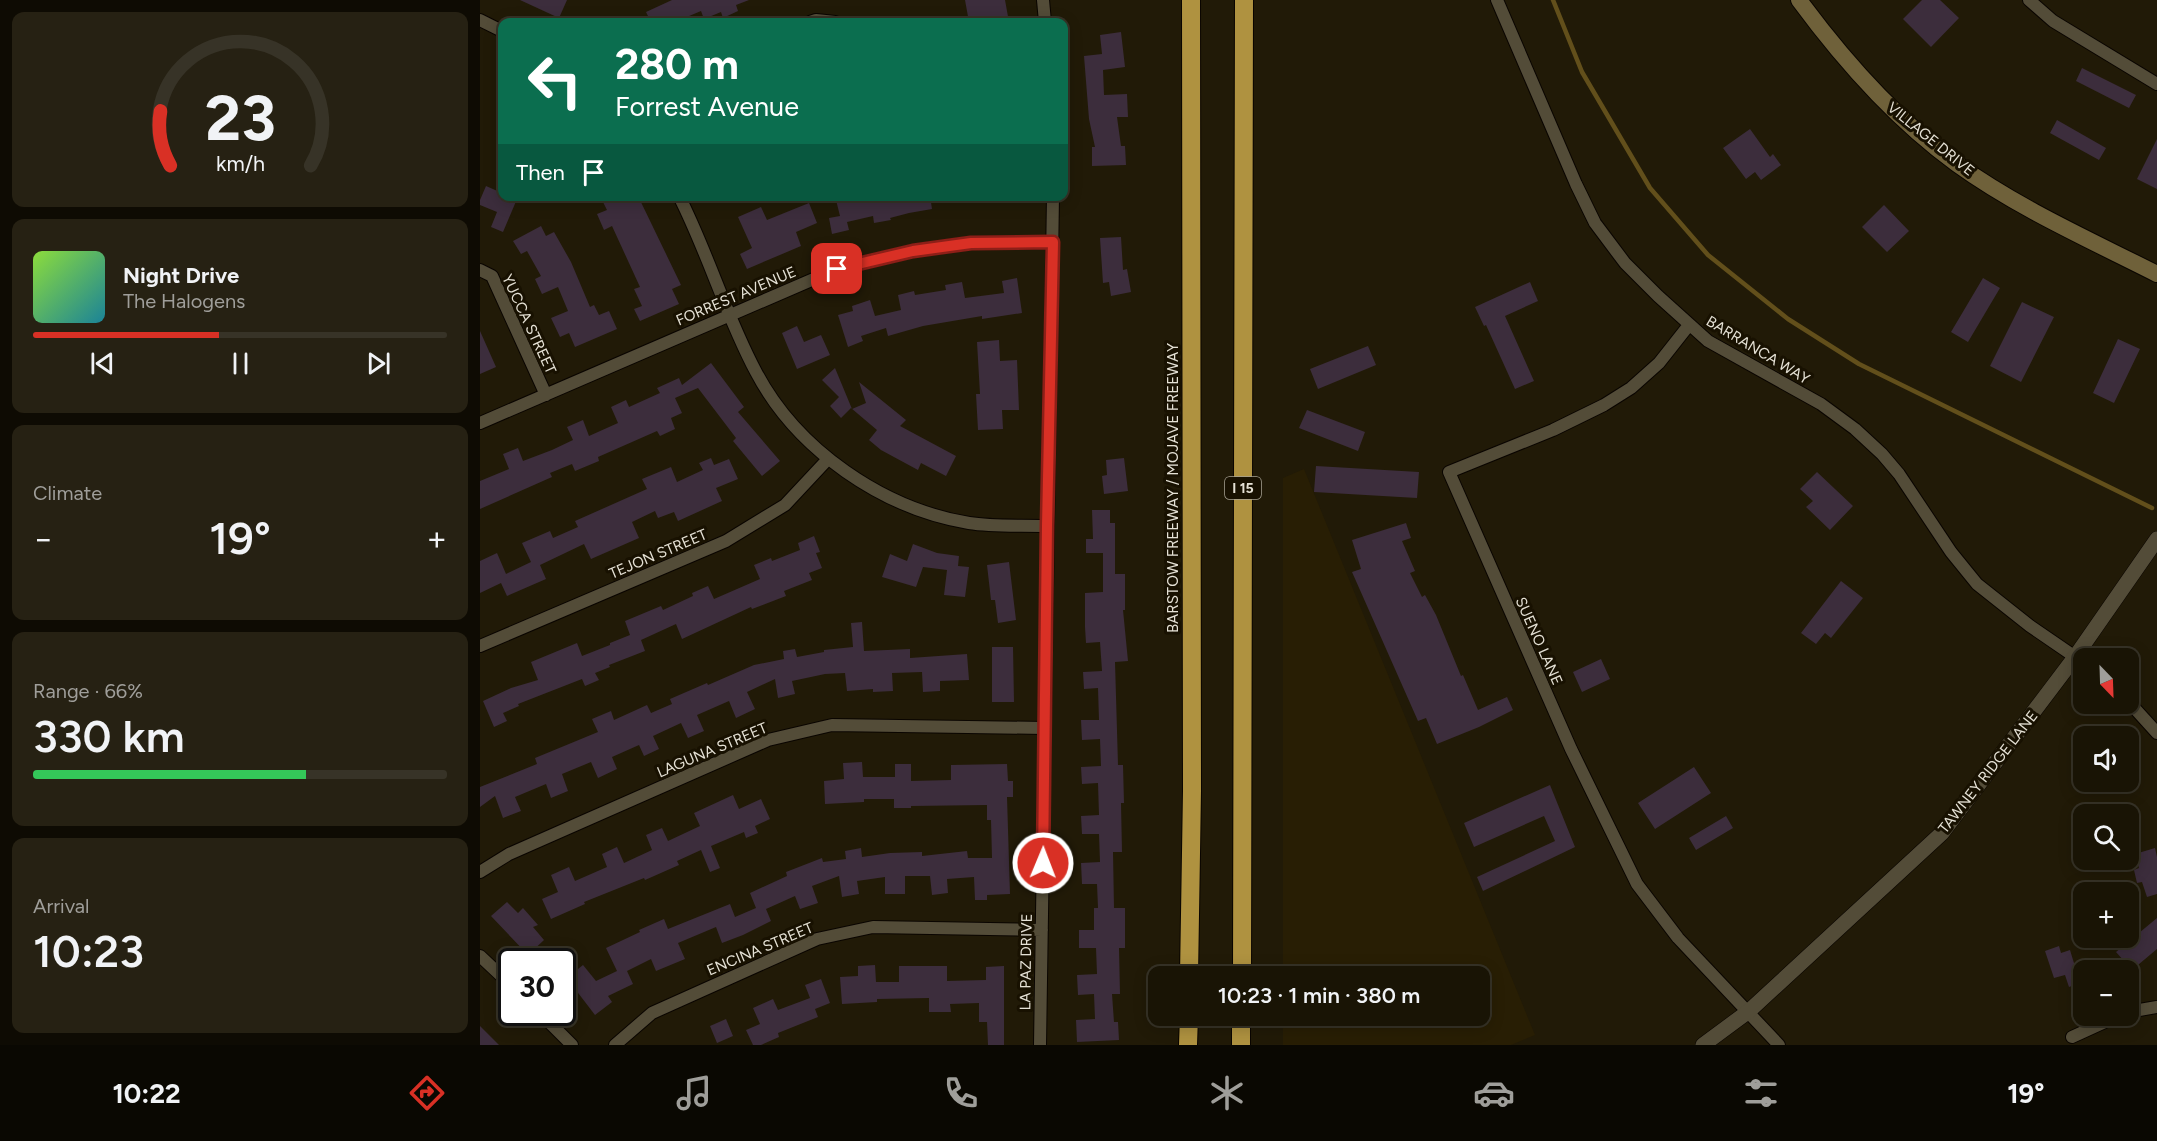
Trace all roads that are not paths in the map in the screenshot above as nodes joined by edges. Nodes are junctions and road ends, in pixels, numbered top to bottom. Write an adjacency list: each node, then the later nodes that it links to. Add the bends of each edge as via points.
1 (1043, 0): 7 (street)
2 (1191, 0): 33 (highway, BARSTOW FREEWAY / MOJAVE FREEWAY)
3 (1244, 0): 34 (highway, I 15)
4 (1497, 0): 17 (street, BARRANCA WAY, via 1595,223 1625,263)
5 (1799, 0): 15 (main road, VILLAGE DRIVE, via 1894,112 1957,164 2021,204)
6 (2029, 0): 10 (street, via 2053,21)
7 (1045, 18)
8 (480, 20): 9 (street)
9 (498, 29)
10 (2157, 84)
11 (681, 201): 16 (street)
12 (1053, 201): 13 (street, LA PAZ DRIVE)
13 (1053, 242): 16 (street, FORREST AVENUE, via 971,243 913,251 837,269); 21 (street, LA PAZ DRIVE)
14 (480, 270): 18 (street, YUCCA STREET, via 492,276)
15 (2157, 274)
16 (729, 315): 18 (street, FORREST AVENUE); 20 (street, via 757,374 782,412)
17 (1689, 325): 25 (street, BARRANCA WAY, via 1708,341 1821,404 1855,429 1899,474 1977,584); 38 (street, SUENO LANE, via 1659,363 1604,405 1449,472 1571,749 1637,884 1678,938)
18 (546, 394): 19 (street, FORREST AVENUE)
19 (480, 423)
20 (828, 459): 21 (street, via 872,489 920,512 970,524); 23 (street, TEJON STREET, via 785,505 726,541)
21 (1047, 526): 28 (street, LA PAZ DRIVE)
22 (2157, 538): 24 (street, TAWNEY RIDGE LANE)
23 (480, 646)
24 (2087, 648)
25 (2073, 656)
26 (2073, 668): 38 (street, TAWNEY RIDGE LANE, via 1942,833)
27 (2139, 713): 29 (street)
28 (1044, 728): 30 (street, LAGUNA STREET, via 832,725 768,740 509,854); 31 (street, LA PAZ DRIVE)
29 (2157, 733)
30 (480, 872)
31 (1042, 930): 45 (street, ENCINA STREET, via 873,927 817,939 652,1013); 46 (street, LA PAZ DRIVE)
32 (480, 956): 35 (street)
33 (1189, 966)
34 (1242, 966)
35 (498, 973)
36 (2157, 1007): 37 (street)
37 (2139, 1010)
38 (1749, 1011): 49 (street, TAWNEY RIDGE LANE); 50 (street, SUENO LANE)
39 (552, 1026): 44 (street)
40 (1189, 1026): 47 (highway)
41 (1241, 1026): 48 (highway)
42 (2096, 1026): 43 (street)
43 (2072, 1037)
44 (572, 1045)
45 (615, 1045)
46 (1040, 1045)
47 (1188, 1045)
48 (1241, 1045)
49 (1703, 1045)
50 (1779, 1045)

